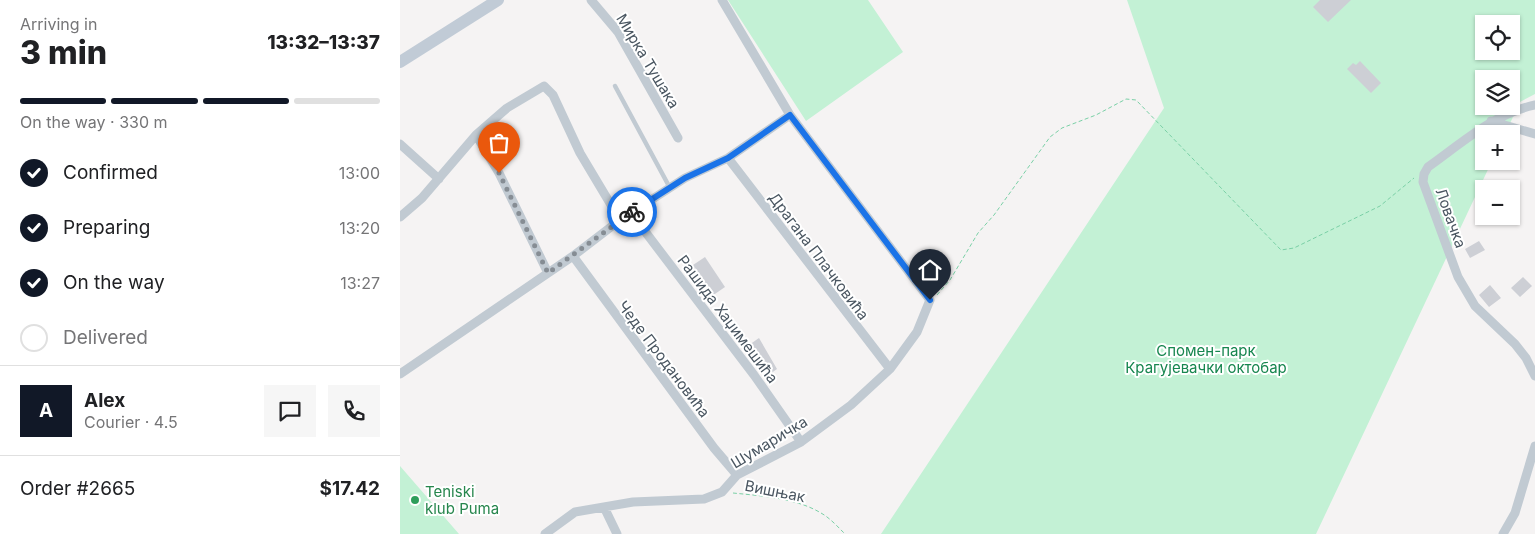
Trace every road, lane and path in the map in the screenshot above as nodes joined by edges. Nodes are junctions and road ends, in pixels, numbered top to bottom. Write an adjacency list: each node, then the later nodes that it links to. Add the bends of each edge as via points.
1 (498, 0): 4 (main road)
2 (591, 0): 11 (street, Мирка Тушака, via 618,32)
3 (722, 0): 7 (street)
4 (400, 62)
5 (615, 86): 16 (lane)
6 (1535, 106): 8 (street, Ловачка, via 1519,108)
7 (790, 115): 13 (street); 22 (street)
8 (1491, 120): 9 (street); 14 (street, Ловачка, via 1428,167)
9 (1535, 134)
10 (476, 135): 15 (street); 19 (street, via 507,108 544,86 553,95 580,153); 21 (street, via 499,173)
11 (678, 138)
12 (400, 144): 15 (street)
13 (728, 158): 16 (street); 23 (street, Драгана Плачковића)
14 (1424, 174): 22 (path, via 1416,176 1380,206 1294,248 1278,250 1136,100 1126,98 1096,115 1062,128 1050,137 978,233 950,280); 25 (street, Ловачка, via 1423,182 1458,277 1475,306 1515,344)
15 (439, 179): 18 (street)
16 (670, 188): 17 (street)
17 (631, 212): 19 (street); 26 (street, Рашида Хаџимешића)
18 (400, 216)
19 (620, 220): 20 (street)
20 (573, 256): 21 (street); 28 (street, Чеде Продановића)
21 (548, 273): 24 (street)
22 (930, 300): 23 (street, Шумаричка, via 917,332)
23 (890, 369): 26 (street, Шумаричка, via 851,405)
24 (400, 374)
25 (1535, 376)
26 (801, 442): 28 (street, Шумаричка)
27 (1535, 446): 34 (street, via 1515,513)
28 (737, 475): 29 (street, Шумаричка)
29 (722, 492): 30 (street, via 704,499 633,502); 33 (path, Вишњак, via 804,504 823,514)
30 (604, 507): 31 (street, via 575,512); 32 (street)
31 (546, 534)
32 (617, 534)
33 (845, 534)
34 (1503, 534)

